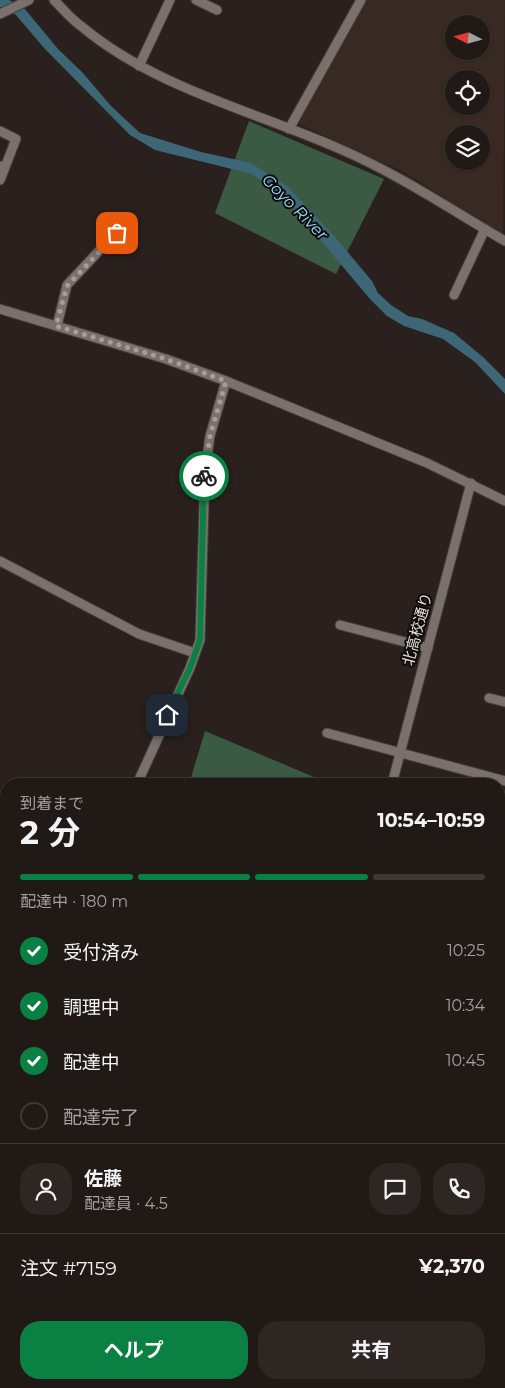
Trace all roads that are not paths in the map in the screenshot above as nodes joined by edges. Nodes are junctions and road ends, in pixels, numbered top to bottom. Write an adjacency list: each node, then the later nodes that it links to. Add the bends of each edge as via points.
1 (54, 0): 8 (street, via 81,27)
2 (170, 0): 8 (street)
3 (196, 0): 6 (street)
4 (361, 0): 9 (street)
5 (25, 2): 7 (street)
6 (217, 10)
7 (1, 14)
8 (139, 66): 9 (street)
9 (289, 129): 14 (street, via 341,149)
10 (0, 131): 11 (street, via 16,139)
11 (2, 168): 12 (street)
12 (0, 180)
13 (129, 219): 18 (street, via 67,286)
14 (485, 229): 15 (street); 16 (street)
15 (505, 241)
16 (454, 295)
17 (0, 309): 18 (street)
18 (56, 326): 19 (street)
19 (226, 381): 20 (street); 25 (street, via 210,436 205,471 200,640)
20 (471, 483): 21 (street); 24 (street, 北高校通り)
21 (505, 501)
22 (0, 561): 25 (street, via 139,634)
23 (340, 625): 24 (street)
24 (428, 648): 29 (street, 北高校通り)
25 (196, 653): 30 (street)
26 (489, 698): 27 (street)
27 (505, 702)
28 (327, 733): 29 (street)
29 (400, 753): 31 (street, 北高校通り); 32 (street)
30 (140, 778)
31 (394, 778)
32 (494, 778)

